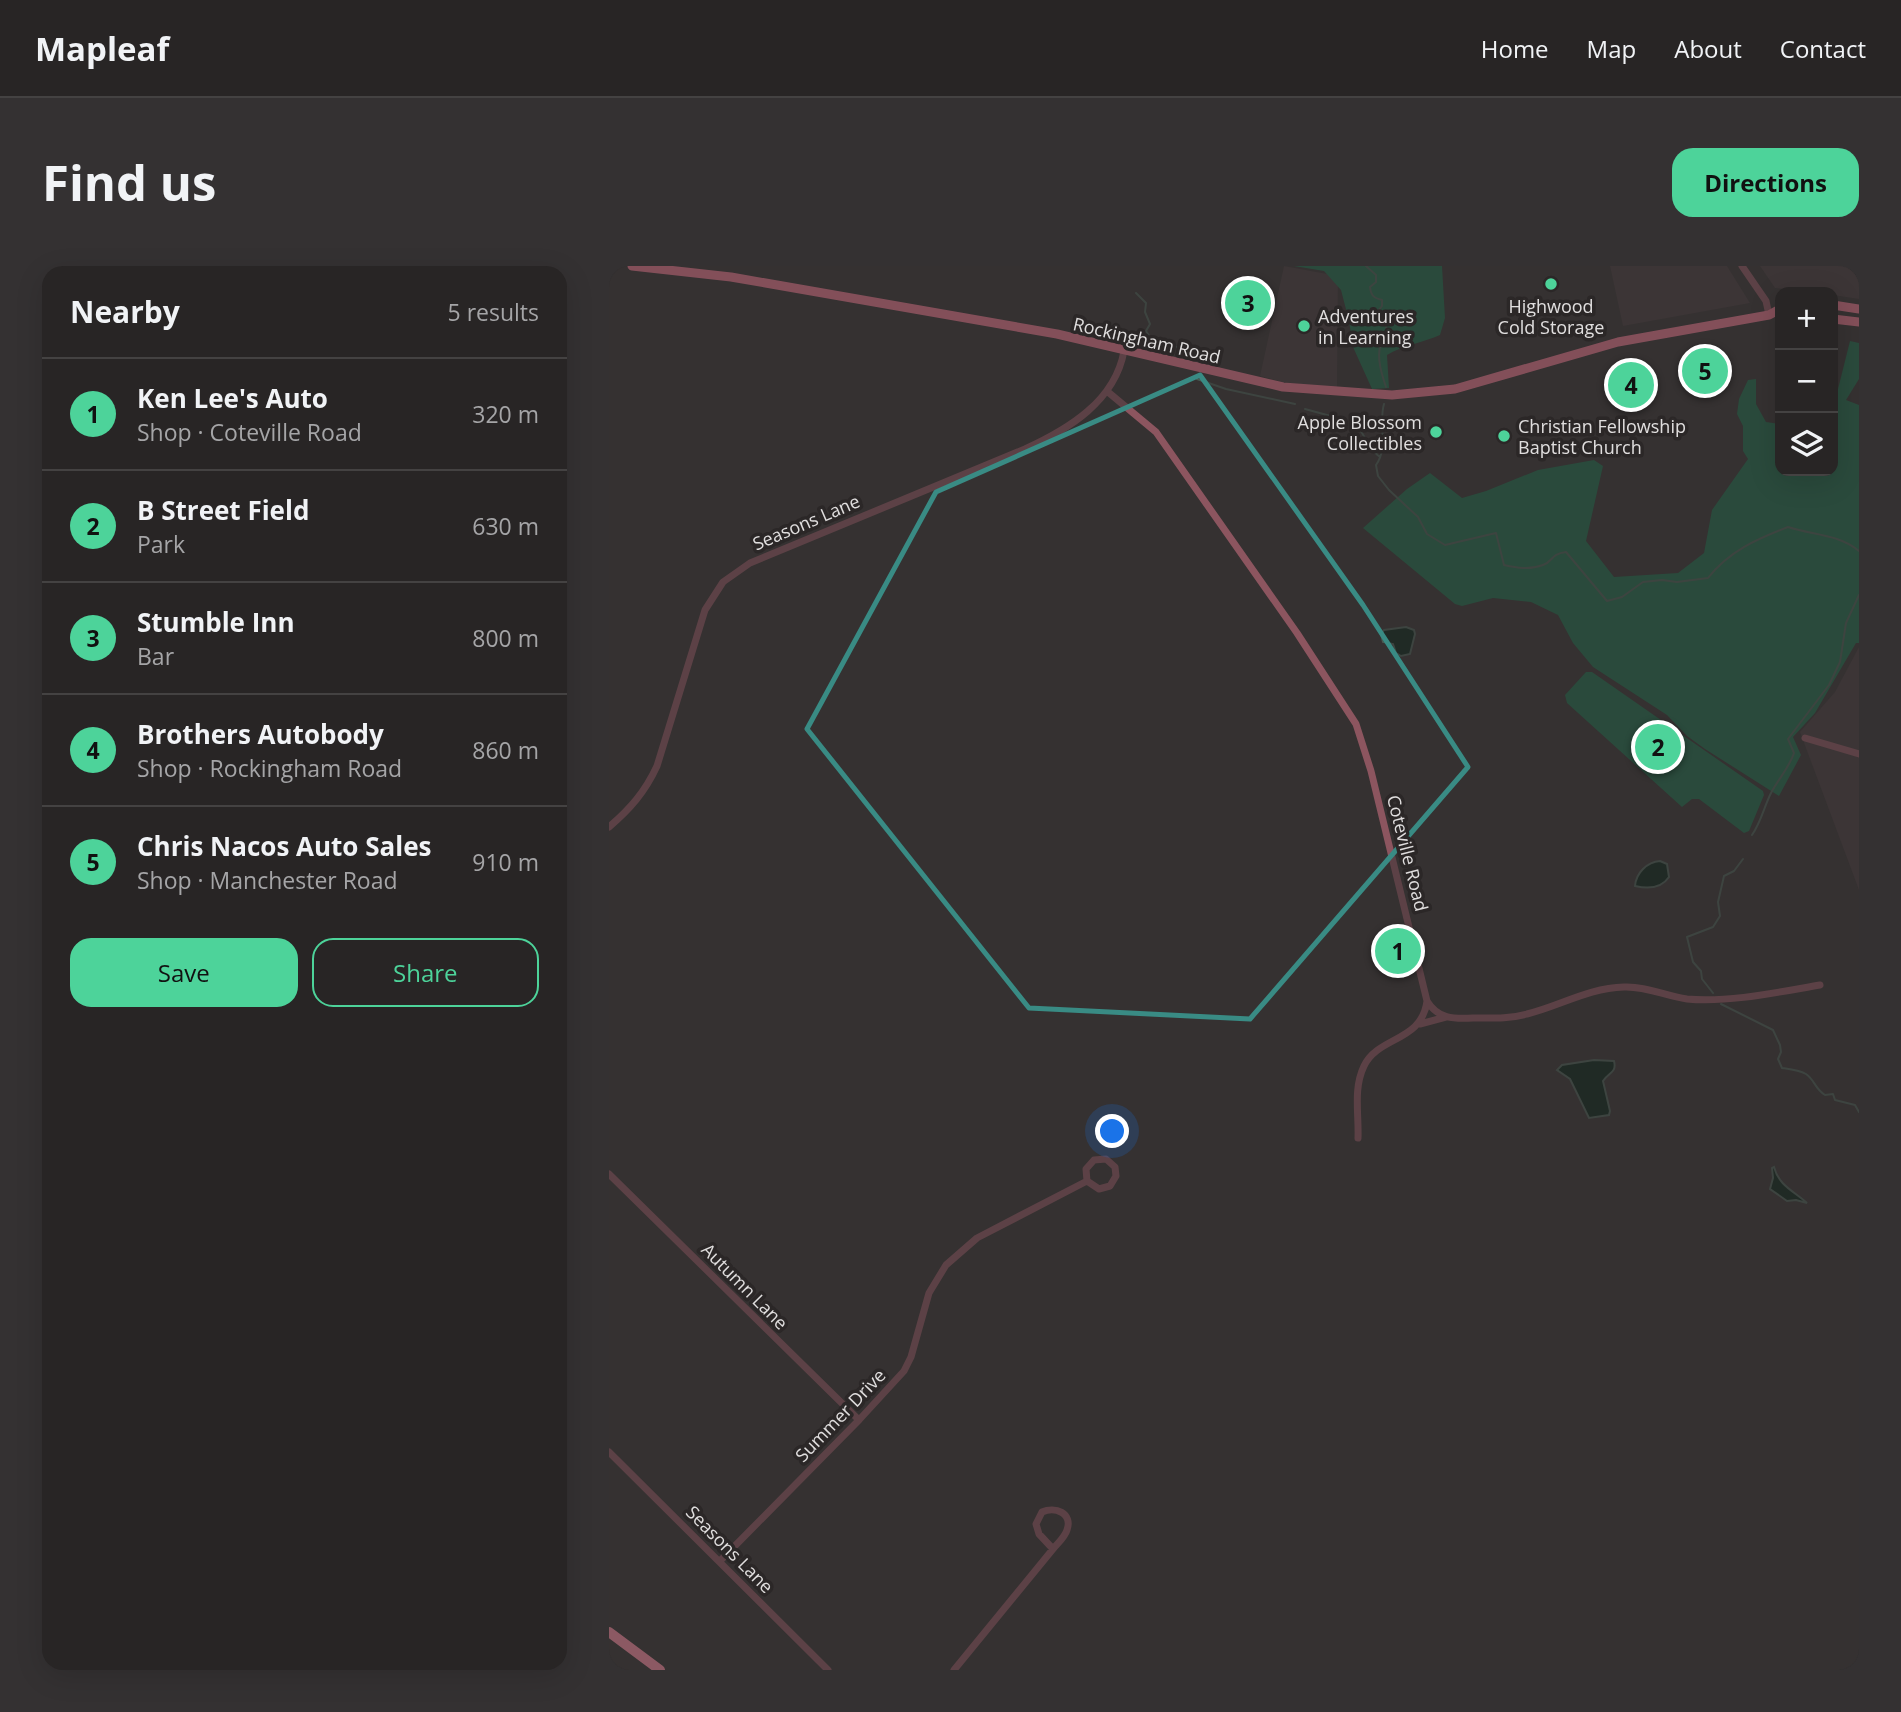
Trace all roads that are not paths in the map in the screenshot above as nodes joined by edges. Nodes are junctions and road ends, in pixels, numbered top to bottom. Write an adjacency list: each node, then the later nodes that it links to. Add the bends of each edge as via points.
1 (632, 266): 10 (main road, Rockingham Road, via 731,277 1057,334)
2 (1742, 266): 6 (street, via 1766,301)
3 (1838, 306): 4 (main road)
4 (1859, 309)
5 (1775, 312): 6 (main road)
6 (1769, 315): 7 (main road); 10 (main road, Rockingham Road, via 1586,350 1455,389 1401,394 1283,387)
7 (1775, 316)
8 (1838, 320): 9 (main road)
9 (1859, 322)
10 (1124, 351): 11 (street, Seasons Lane)
11 (1108, 392): 14 (street, Seasons Lane, via 1047,439 750,563 723,582 711,596 699,625 650,781 631,808); 16 (street, Coteville Road, via 1156,432 1356,724)
12 (1805, 738): 13 (street)
13 (1859, 754)
14 (609, 827)
15 (1820, 985): 17 (street, via 1696,999 1623,987 1591,991 1513,1017)
16 (1427, 1000): 17 (street, via 1437,1014); 18 (street)
17 (1446, 1017): 18 (street)
18 (1419, 1025): 19 (street, via 1375,1053 1364,1066 1357,1085)
19 (1358, 1138)
20 (609, 1174): 22 (street, Autumn Lane)
21 (1087, 1181): 21 (street, Summer Drive, via 1096,1188 1107,1188 1115,1179 1115,1167 1106,1159 1094,1160 1086,1169); 22 (street, Summer Drive, via 977,1238 946,1265 929,1293 906,1367)
22 (859, 1420): 25 (street, Summer Drive)
23 (609, 1452): 25 (street, Seasons Lane)
24 (1053, 1549): 24 (street, via 1036,1524 1040,1515 1051,1509 1064,1514 1068,1523); 29 (street)
25 (720, 1561): 28 (street, Seasons Lane)
26 (609, 1632): 27 (highway)
27 (660, 1670)
28 (828, 1670)
29 (954, 1670)

